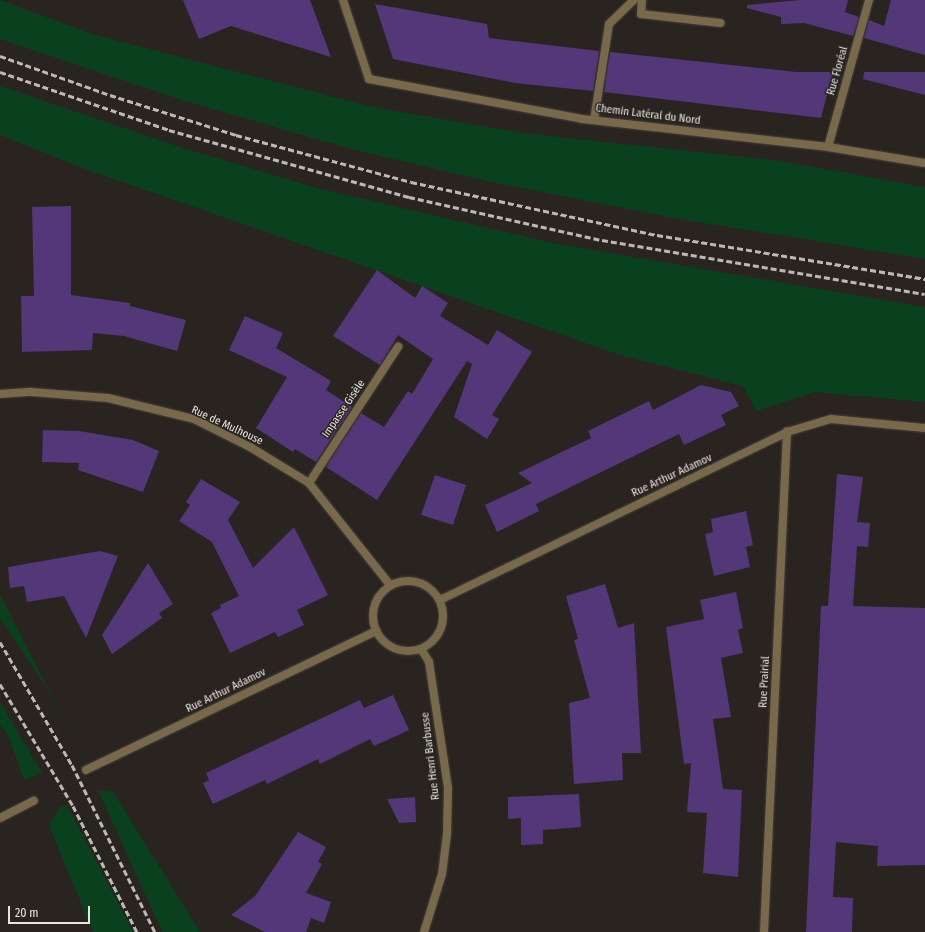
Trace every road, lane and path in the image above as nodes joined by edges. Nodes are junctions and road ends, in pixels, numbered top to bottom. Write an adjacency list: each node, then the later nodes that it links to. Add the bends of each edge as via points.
1 (343, 0): 6 (street, Chemin Latéral du Nord, via 369,79)
2 (634, 0): 6 (street, via 609,24)
3 (642, 0): 5 (street, via 641,14)
4 (869, 0): 7 (street, Rue Floréal)
5 (720, 23)
6 (594, 120): 7 (street, Chemin Latéral du Nord)
7 (828, 147): 8 (street, Chemin Latéral du Nord)
8 (925, 163)
9 (398, 347): 13 (street, Impasse Gisèle)
10 (0, 394): 13 (street, Rue de Mulhouse, via 31,392 108,398 194,419 250,447)
11 (925, 428): 12 (street, Rue Arthur Adamov, via 831,418)
12 (787, 432): 15 (street, Rue Arthur Adamov); 22 (street, Rue Prairial)
13 (308, 483): 14 (street, Rue de Mulhouse)
14 (390, 585): 15 (street, via 411,580 423,584); 16 (street, via 380,593 375,602 373,611)
15 (440, 600): 17 (street, via 443,623 431,643)
16 (376, 631): 17 (street, via 382,640 400,650); 18 (street, Rue Arthur Adamov)
17 (421, 649): 21 (street, Rue Henri Barbusse, via 429,662 448,788 447,834 442,874)
18 (86, 770)
19 (34, 801): 20 (street)
20 (0, 818)
21 (424, 932)
22 (764, 932)

